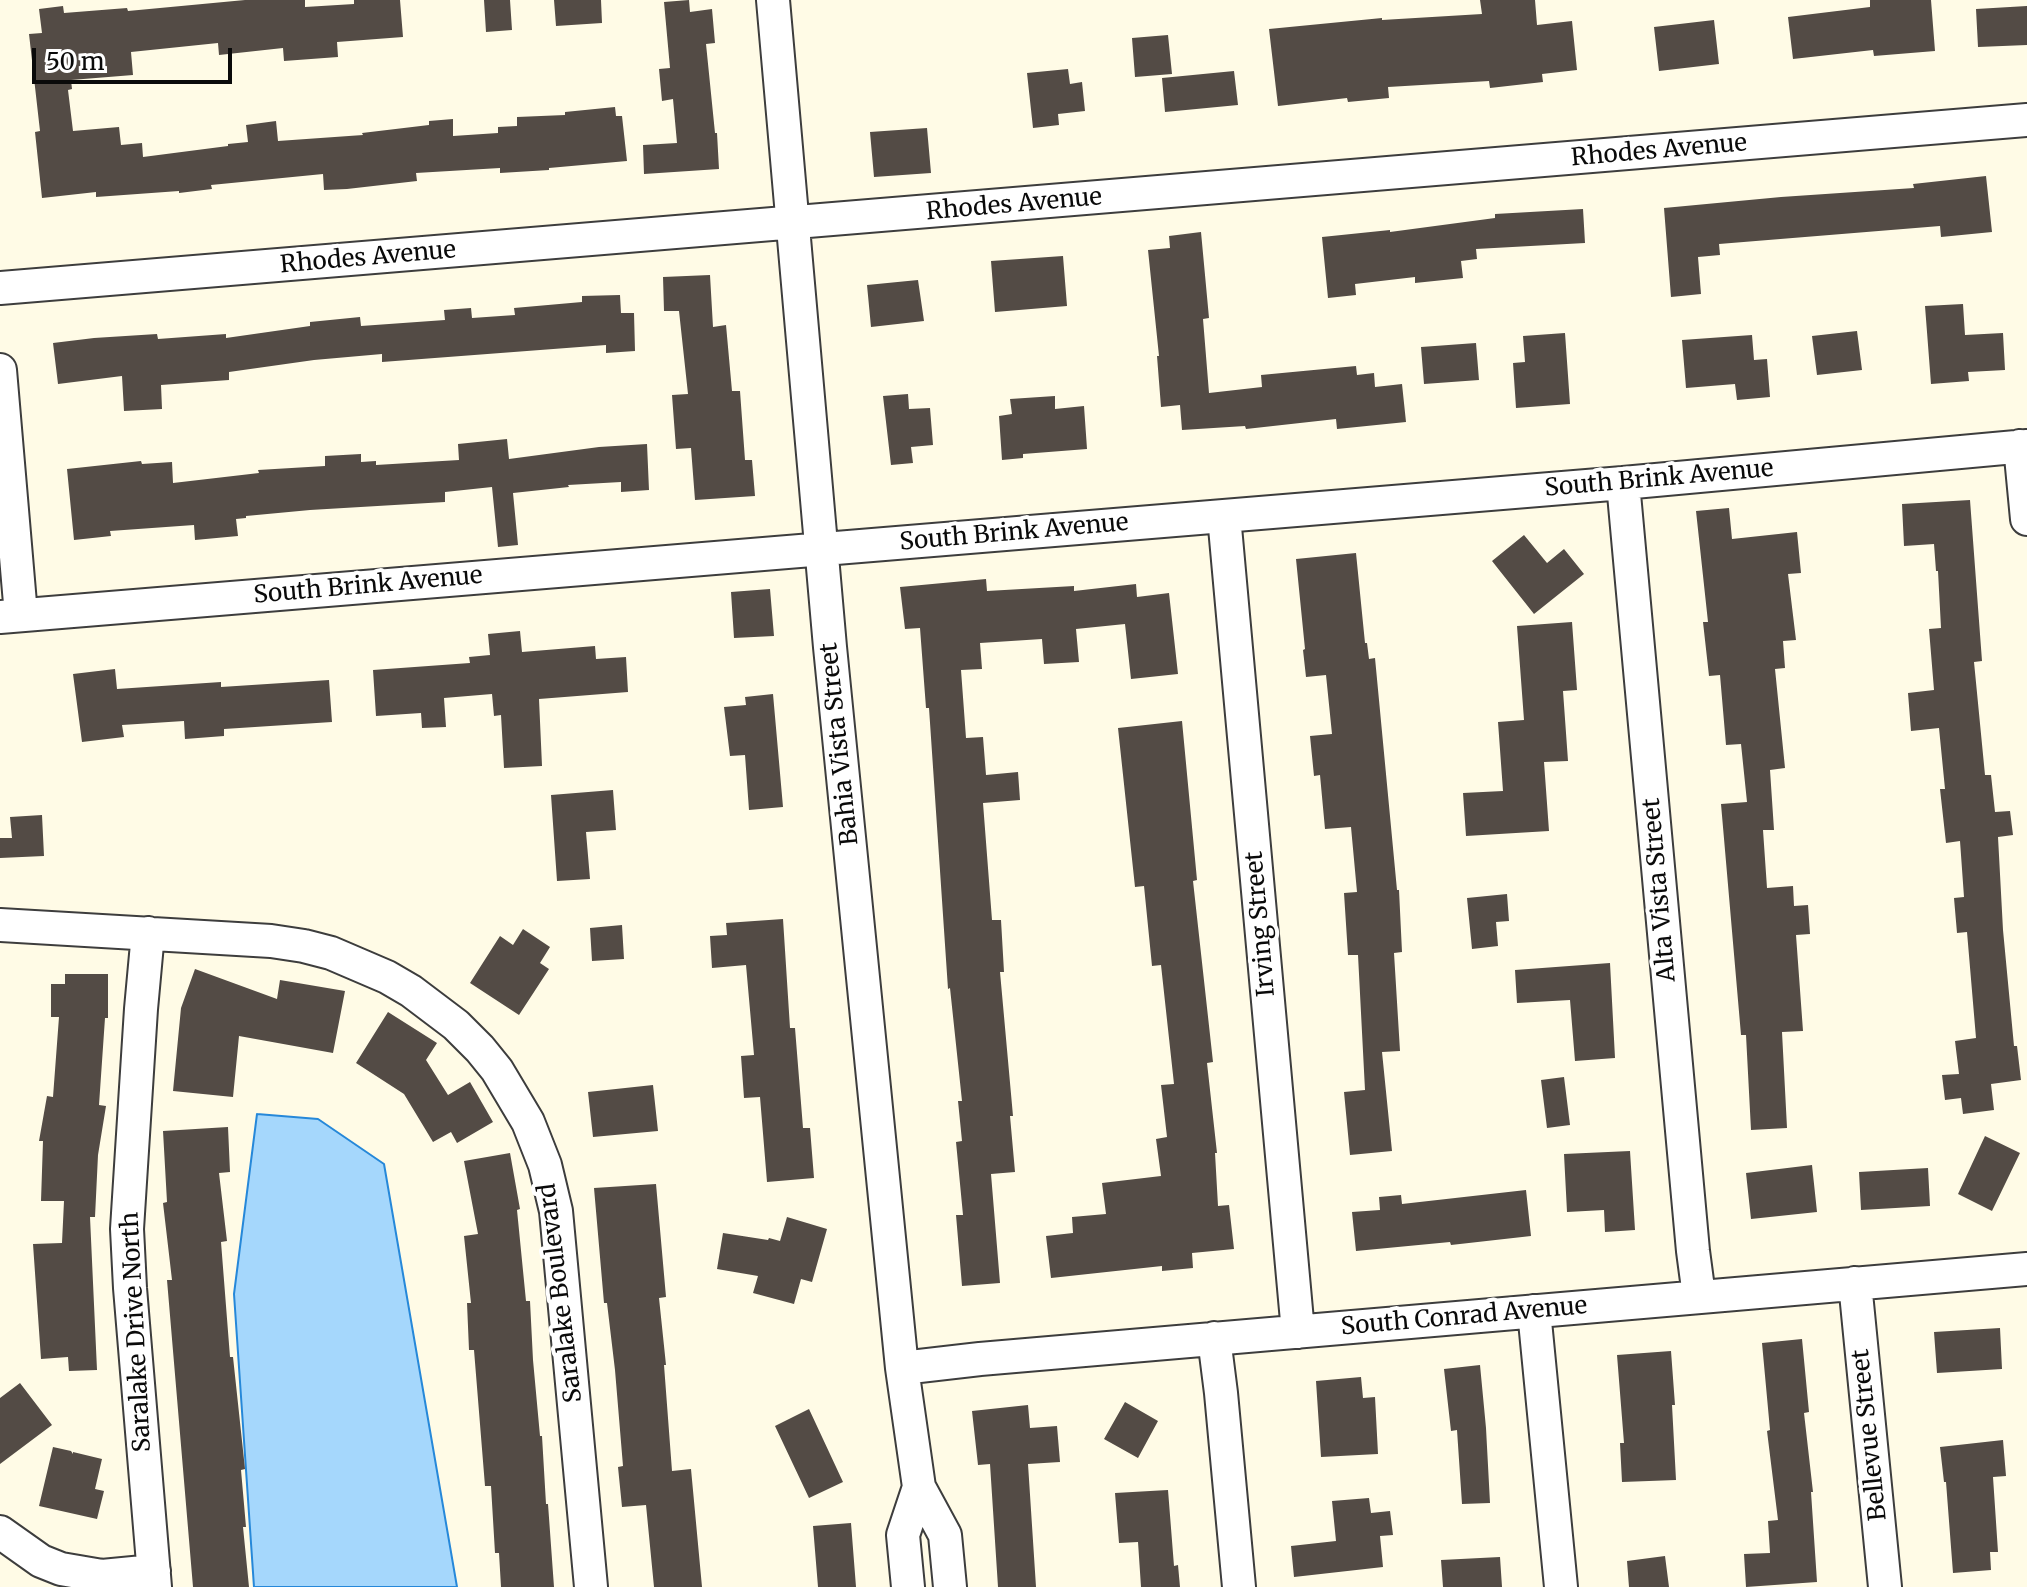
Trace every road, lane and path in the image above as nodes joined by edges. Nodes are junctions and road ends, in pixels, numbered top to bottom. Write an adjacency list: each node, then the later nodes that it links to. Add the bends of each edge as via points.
1 (773, 0): 3 (street, Bahia Vista Street)
2 (2027, 120): 3 (street, Rhodes Avenue)
3 (793, 224): 4 (street, Rhodes Avenue); 10 (street, Bahia Vista Street)
4 (0, 288)
5 (0, 370): 11 (street)
6 (2024, 446): 7 (street, South Brink Avenue); 9 (street)
7 (1623, 483): 8 (street, South Brink Avenue); 16 (street, Alta Vista Street)
8 (1224, 516): 10 (street, South Brink Avenue); 18 (street, Irving Street)
9 (2027, 519)
10 (822, 549): 11 (street, South Brink Avenue); 20 (street, Bahia Vista Street)
11 (11, 616)
12 (0, 925): 13 (street, Saralake Boulevard)
13 (148, 933): 23 (street, Saralake Drive North, via 127,1229); 24 (street, Saralake Boulevard, via 271,941 331,953 387,977 435,1007 497,1070 528,1122 556,1211)
14 (2027, 1269): 15 (street, South Conrad Avenue)
15 (1855, 1283): 16 (street, South Conrad Avenue); 29 (street, Bellevue Street)
16 (1699, 1296): 17 (street, South Conrad Avenue)
17 (1534, 1311): 18 (street, South Conrad Avenue); 28 (street)
18 (1298, 1332): 19 (street, South Conrad Avenue)
19 (1214, 1338): 20 (street, South Conrad Avenue); 27 (street)
20 (902, 1368): 21 (street, Bahia Vista Street)
21 (919, 1487): 25 (street, Bahia Vista Street, via 903,1535); 26 (street, Bahia Vista Street, via 945,1535)
22 (0, 1532): 23 (street, via 61,1569)
23 (155, 1579)
24 (591, 1587)
25 (908, 1587)
26 (950, 1587)
27 (1239, 1587)
28 (1561, 1587)
29 (1885, 1587)

